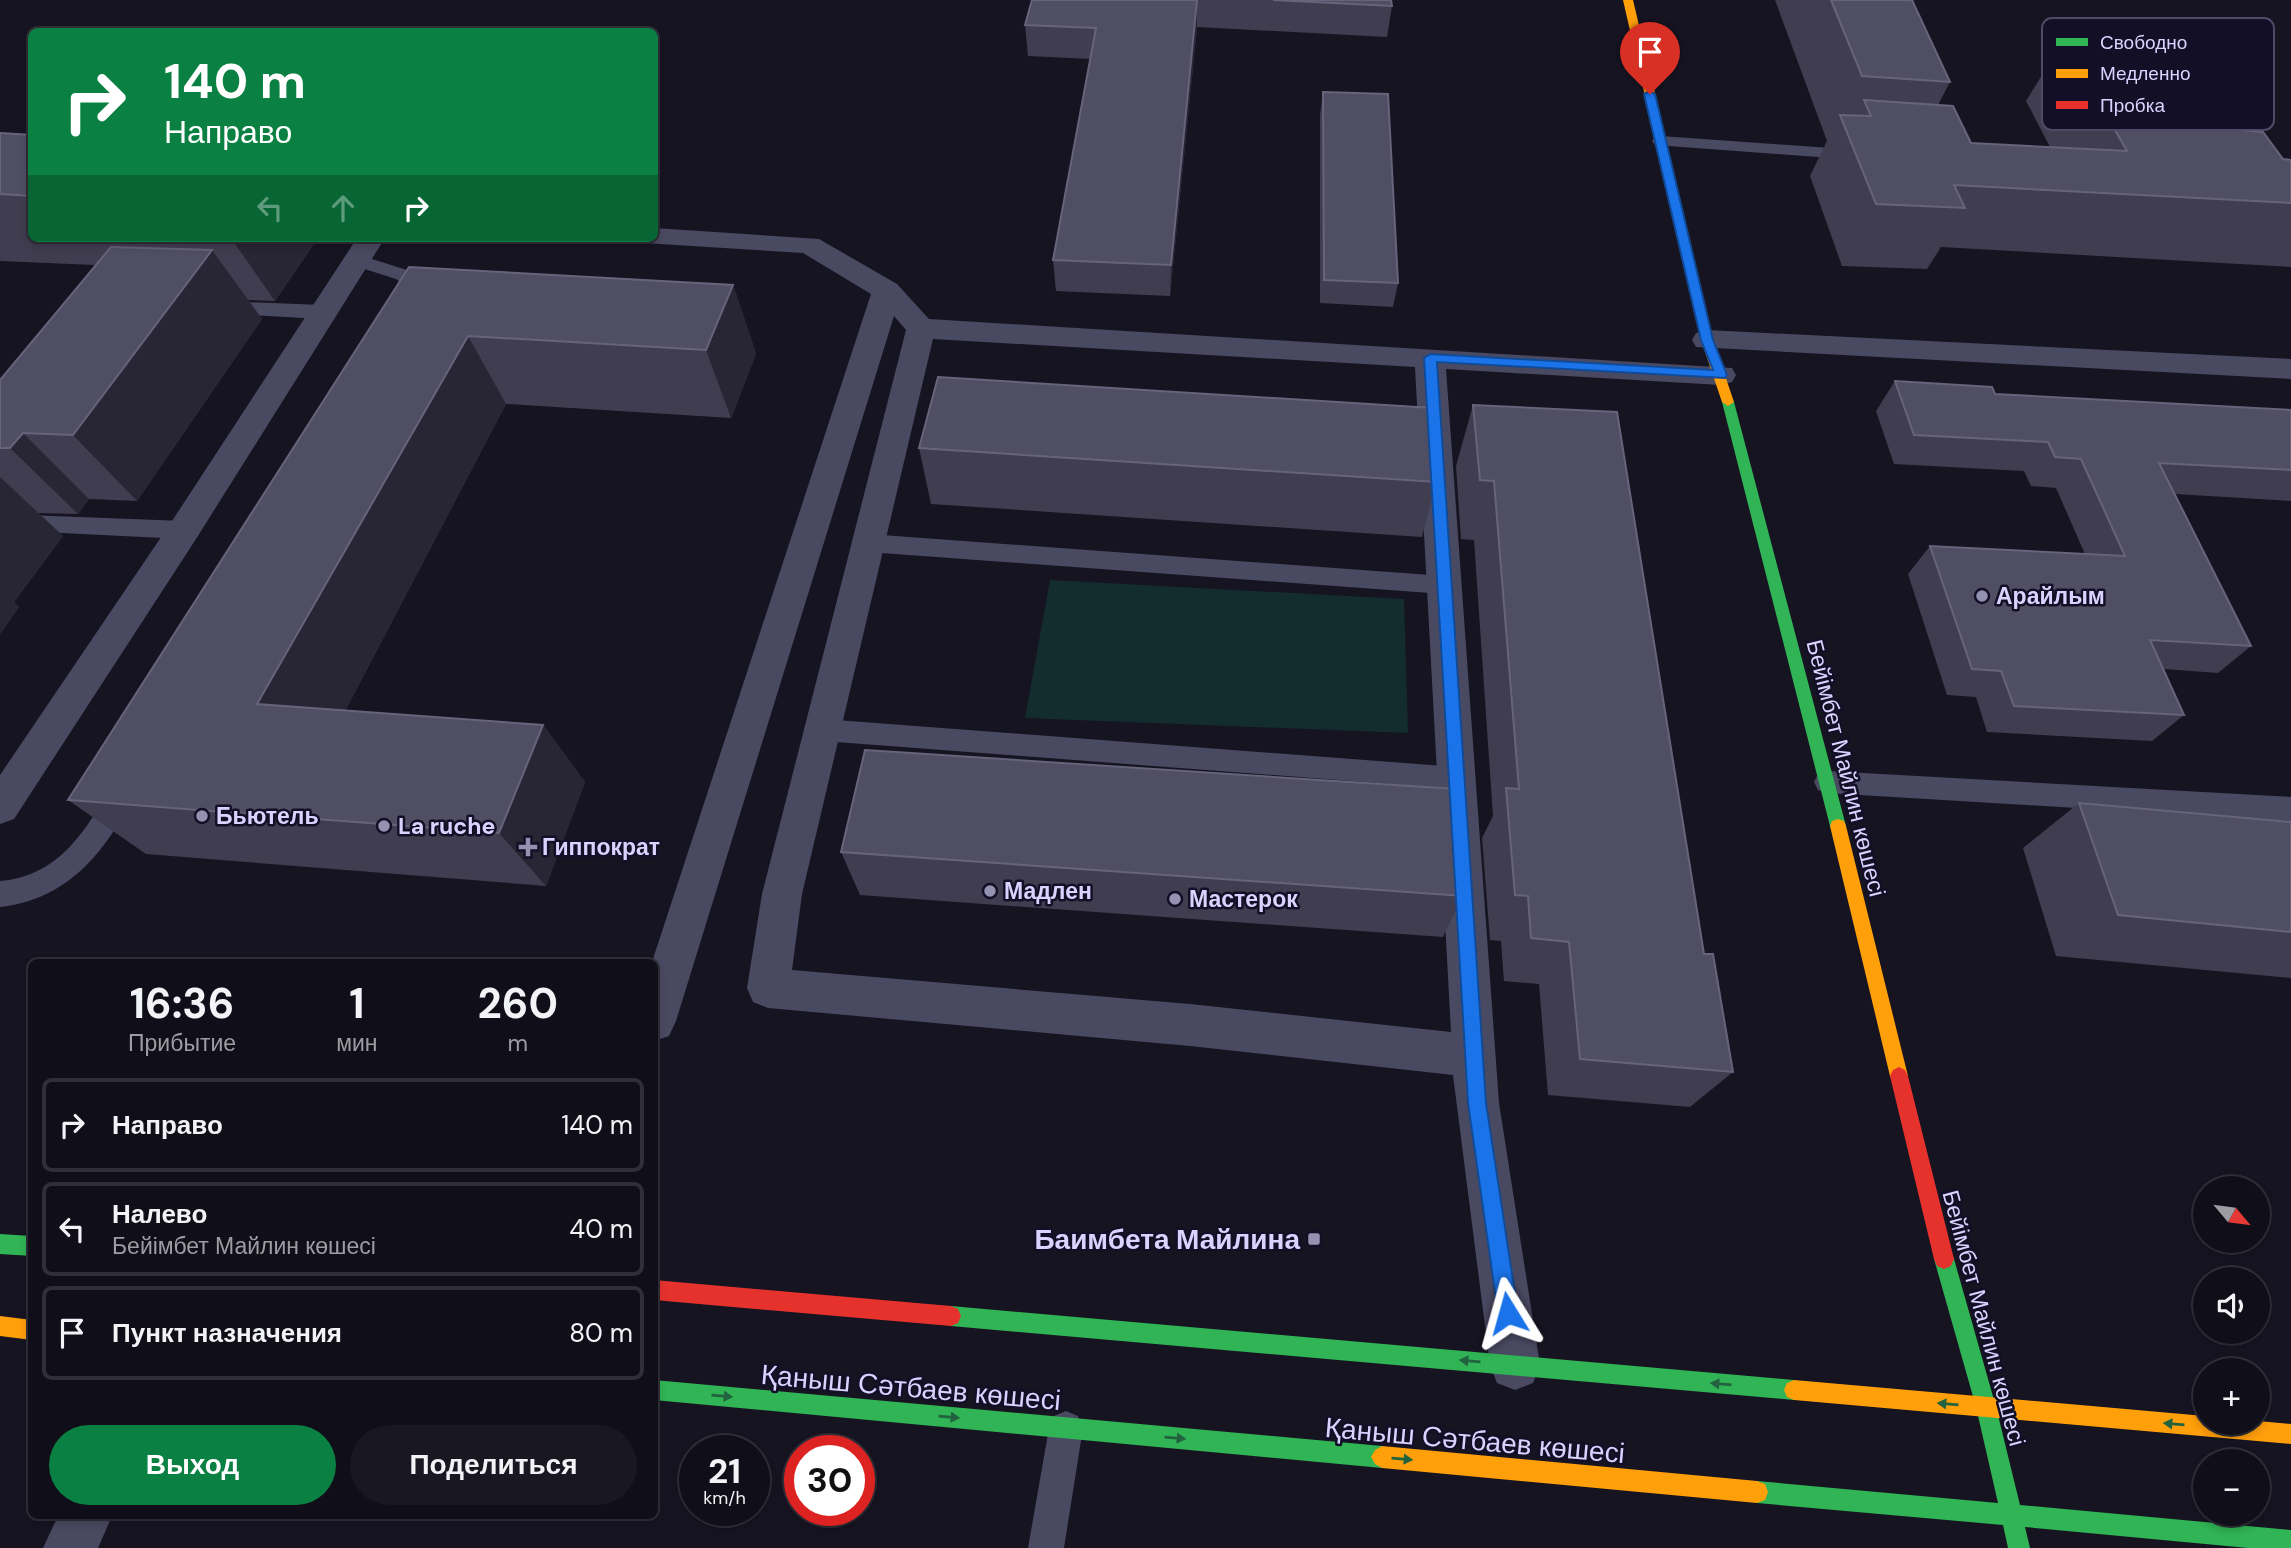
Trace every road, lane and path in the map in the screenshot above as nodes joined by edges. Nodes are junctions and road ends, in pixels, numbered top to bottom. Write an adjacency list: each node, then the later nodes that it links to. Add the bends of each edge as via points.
1 (1628, 0): 2 (main road, Бейімбет Майлин көшесі)
2 (1661, 141): 3 (lane); 11 (main road, Бейімбет Майлин көшесі)
3 (1878, 156)
4 (658, 237): 6 (street, via 809,244)
5 (363, 249): 8 (street); 9 (lane, via 414,283 415,299)
6 (887, 291): 10 (street); 26 (street)
7 (200, 307): 8 (lane)
8 (322, 312): 16 (street)
9 (401, 322)
10 (921, 327): 12 (street); 17 (street)
11 (1707, 340): 13 (street); 14 (main road, Бейімбет Майлин көшесі)
12 (1430, 358): 14 (street); 18 (street)
13 (2291, 369)
14 (1721, 375): 22 (main road, Бейімбет Майлин көшесі)
15 (0, 522): 16 (lane)
16 (184, 530): 23 (street)
17 (868, 542): 18 (lane); 19 (street)
18 (1444, 585): 21 (street)
19 (823, 730): 21 (lane); 27 (street, via 782,894 768,988 1189,1025)
20 (133, 775): 25 (lane, via 91,846 70,866 15,895)
21 (1457, 778): 27 (street)
22 (1827, 782): 24 (lane); 35 (main road, Бейімбет Майлин көшесі, via 1946,1268)
23 (0, 807)
24 (2291, 809)
25 (0, 894)
26 (658, 1008)
27 (1474, 1056): 33 (street)
28 (0, 1244): 29 (main road)
29 (28, 1246)
30 (658, 1290): 33 (main road, one-way to 30)
31 (0, 1326): 32 (main road)
32 (28, 1329)
33 (1516, 1365): 35 (main road, one-way to 33)
34 (658, 1390): 36 (main road, Қаныш Сәтбаев көшесі, one-way to 36)
35 (1986, 1407): 37 (main road, one-way to 35); 38 (main road, Бейімбет Майлин көшесі)
36 (1066, 1428): 38 (main road, Қаныш Сәтбаев көшесі, one-way to 38); 42 (lane)
37 (2291, 1434)
38 (2011, 1515): 40 (main road, Қаныш Сәтбаев көшесі); 43 (main road, Бейімбет Майлин көшесі)
39 (84, 1519): 41 (street)
40 (2291, 1541)
41 (70, 1548)
42 (1046, 1548)
43 (2019, 1548)

